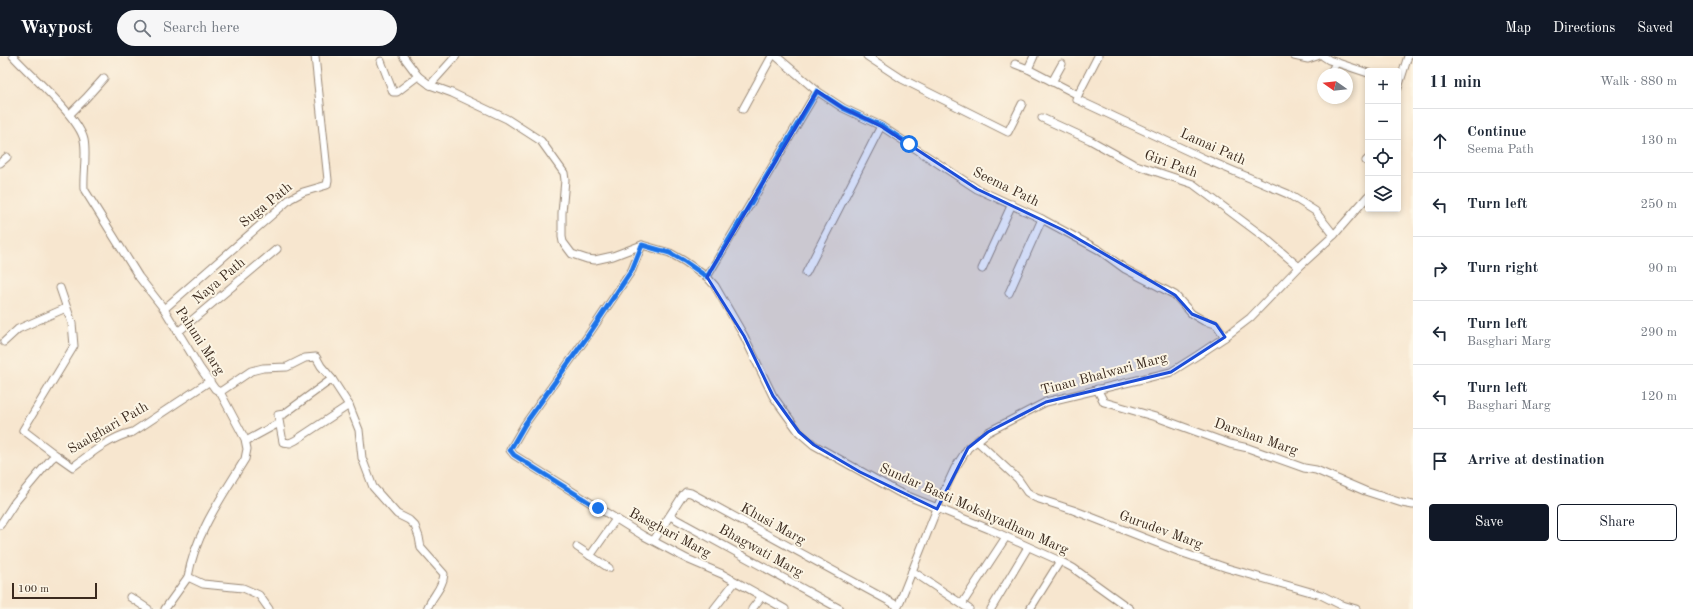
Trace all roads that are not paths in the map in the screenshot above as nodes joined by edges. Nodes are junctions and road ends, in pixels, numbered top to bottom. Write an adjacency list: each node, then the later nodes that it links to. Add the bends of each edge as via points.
1 (13, 56): 30 (street, Pahuni Marg)
2 (315, 56): 48 (street, Suga Path, via 327,185 290,199)
3 (402, 56): 21 (street)
4 (456, 56): 25 (street)
5 (772, 56): 29 (street)
6 (776, 56): 26 (street, Seema Path)
7 (867, 56): 28 (street, via 902,79 1008,132)
8 (1034, 56): 19 (street)
9 (1098, 56): 27 (street)
10 (1294, 56): 11 (street, via 1308,59)
11 (1317, 56)
12 (1323, 56): 15 (street)
13 (1408, 56): 23 (street)
14 (381, 61): 21 (street, via 393,92 397,92)
15 (1336, 63): 18 (street); 20 (street)
16 (1015, 64): 19 (street)
17 (1062, 64): 24 (street)
18 (1333, 68)
19 (1028, 69): 24 (street)
20 (1365, 72)
21 (418, 76): 25 (street)
22 (104, 78): 30 (street)
23 (1401, 78)
24 (1052, 82): 27 (street)
25 (430, 84): 39 (street, via 507,119 541,141 564,173 566,180 562,237 572,254 596,260)
26 (817, 91): 32 (street, Seema Path, via 843,108); 44 (street)
27 (1078, 95): 38 (street, Lamai Path, via 1076,99 1205,159 1288,194 1315,211)
28 (1022, 104)
29 (743, 109)
30 (70, 114): 48 (street, Pahuni Marg, via 84,140 84,189 87,196 139,277)
31 (1042, 118): 41 (street, Giri Path, via 1090,140 1133,164 1193,184 1264,237)
32 (882, 126): 36 (street, Seema Path, via 977,189); 43 (street)
33 (7, 157): 34 (street)
34 (0, 163)
35 (1365, 199): 38 (street, Tinau Bhalwari Marg)
36 (1012, 204): 37 (street, Seema Path); 42 (street)
37 (1042, 219): 46 (street); 50 (street, Seema Path, via 1099,250 1125,269 1175,295 1192,314 1216,324)
38 (1334, 235): 41 (street, Tinau Bhalwari Marg)
39 (642, 245): 44 (street, Sundar Basti Mokshyadham Marg, via 670,253); 64 (street, Basghari Marg, via 632,270 525,424 510,450 514,455)
40 (277, 249): 49 (street, Naya Path)
41 (1299, 267): 50 (street, Tinau Bhalwari Marg, via 1250,318)
42 (982, 269)
43 (806, 273)
44 (707, 277): 62 (street, Sundar Basti Mokshyadham Marg, via 744,336 772,396 799,432 814,445 888,488)
45 (60, 288): 47 (street)
46 (1009, 293)
47 (66, 308): 51 (street, via 18,329); 60 (street, via 72,323 74,346 23,430)
48 (164, 309): 49 (street, Pahuni Marg)
49 (178, 332): 53 (street, Pahuni Marg)
50 (1225, 337): 54 (street, Tinau Bhalwari Marg, via 1170,372)
51 (4, 342)
52 (332, 379): 55 (street, via 316,357 310,357 287,367 251,371); 56 (street); 57 (street, via 284,414 278,415)
53 (210, 381): 55 (street, Pahuni Marg); 60 (street, Saalghari Path, via 132,432 112,440 73,467)
54 (1097, 389): 58 (street, Tinau Bhalwari Marg, via 1046,402 988,432); 61 (street, Darshan Marg, via 1104,402 1316,470 1365,491)
55 (220, 392): 59 (street, Pahuni Marg)
56 (349, 405): 57 (street, via 290,443 283,442); 83 (street, via 359,430 362,458 373,487 397,514 415,526 421,548 444,574 440,588)
57 (279, 423): 59 (street)
58 (977, 441): 62 (street, Tinau Bhalwari Marg, via 968,448 955,468); 92 (street, Gurudev Marg, via 1036,498 1074,510 1183,553 1321,595)
59 (246, 442): 74 (street, via 245,459 212,515 191,560)
60 (56, 455): 65 (street, Saalghari Path, via 15,502)
61 (1413, 505)
62 (937, 509): 66 (street, Sundar Basti Mokshyadham Marg); 73 (street, Tinau Bhalwari Marg)
63 (670, 516): 67 (street, Khusi Marg); 79 (street, Khusi Marg, via 683,495 686,492 691,493); 87 (street, Bhagwati Marg)
64 (616, 519): 67 (street, Basghari Marg); 70 (street)
65 (0, 525)
66 (1006, 537): 69 (street, Sundar Basti Mokshyadham Marg); 78 (street)
67 (654, 540): 75 (street, Basghari Marg)
68 (577, 547): 70 (street)
69 (1028, 547): 71 (street, Sundar Basti Mokshyadham Marg); 89 (street)
70 (590, 556): 72 (street)
71 (1060, 561): 90 (street); 91 (street, Sundar Basti Mokshyadham Marg)
72 (609, 568)
73 (912, 571): 78 (street); 79 (street, Tinau Bhalwari Marg)
74 (188, 577): 81 (street); 82 (street, via 203,584 243,588 259,595)
75 (735, 582): 76 (street, Basghari Marg); 84 (street)
76 (762, 596): 85 (street); 86 (street, Basghari Marg)
77 (130, 597): 80 (street)
78 (962, 604): 88 (street)
79 (897, 608)
80 (148, 609)
81 (165, 609)
82 (269, 609)
83 (427, 609)
84 (714, 609)
85 (752, 609)
86 (785, 609)
87 (840, 609)
88 (969, 609)
89 (991, 609)
90 (1030, 609)
91 (1130, 609)
92 (1356, 609)

